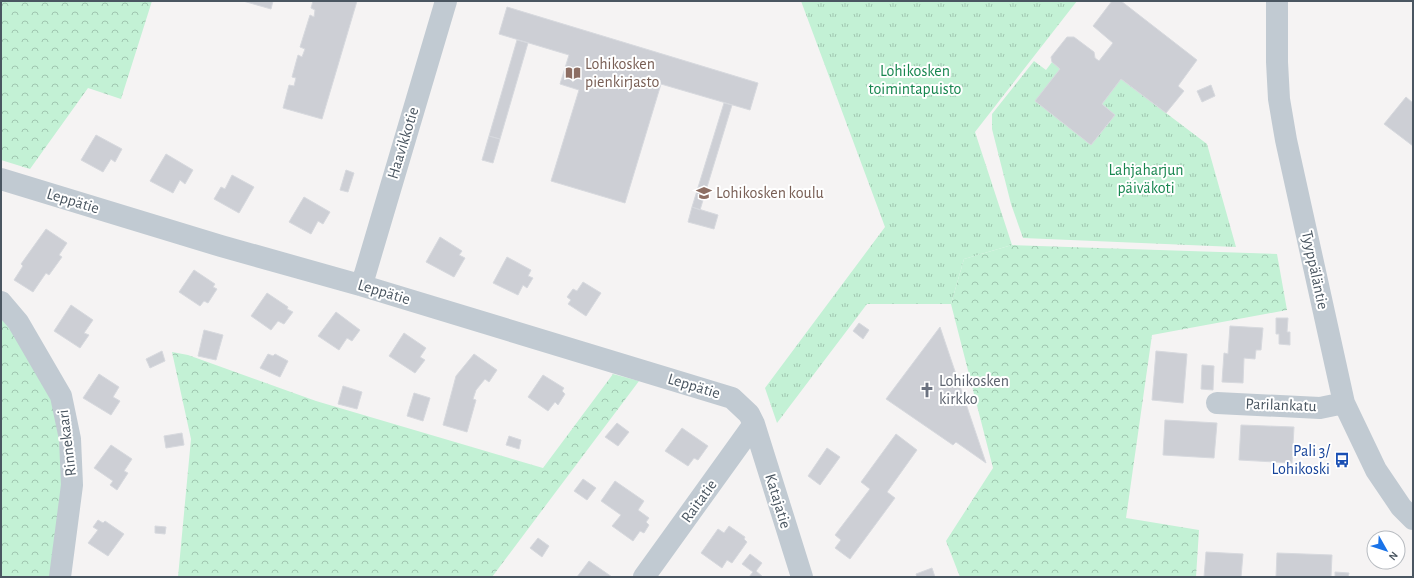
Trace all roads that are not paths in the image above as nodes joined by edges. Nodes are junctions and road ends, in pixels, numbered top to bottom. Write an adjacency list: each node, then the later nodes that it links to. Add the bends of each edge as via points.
1 (446, 1): 4 (street, Haavikkotie)
2 (1277, 1): 7 (street, Tyyppäläntie, via 1279,99)
3 (1, 179): 4 (street, Leppätie)
4 (360, 285): 8 (street, Leppätie, via 732,398 749,414)
5 (1, 302): 10 (street, Rinnekaari, via 18,322 61,396 70,439 72,485)
6 (1217, 403): 7 (street, Parilankatu, via 1320,408)
7 (1344, 404): 9 (street, Tyyppäläntie, via 1376,470 1401,507)
8 (754, 424): 11 (street, Raitatie); 12 (street, Katajatie)
9 (1413, 519)
10 (60, 577)
11 (644, 577)
12 (802, 577)

